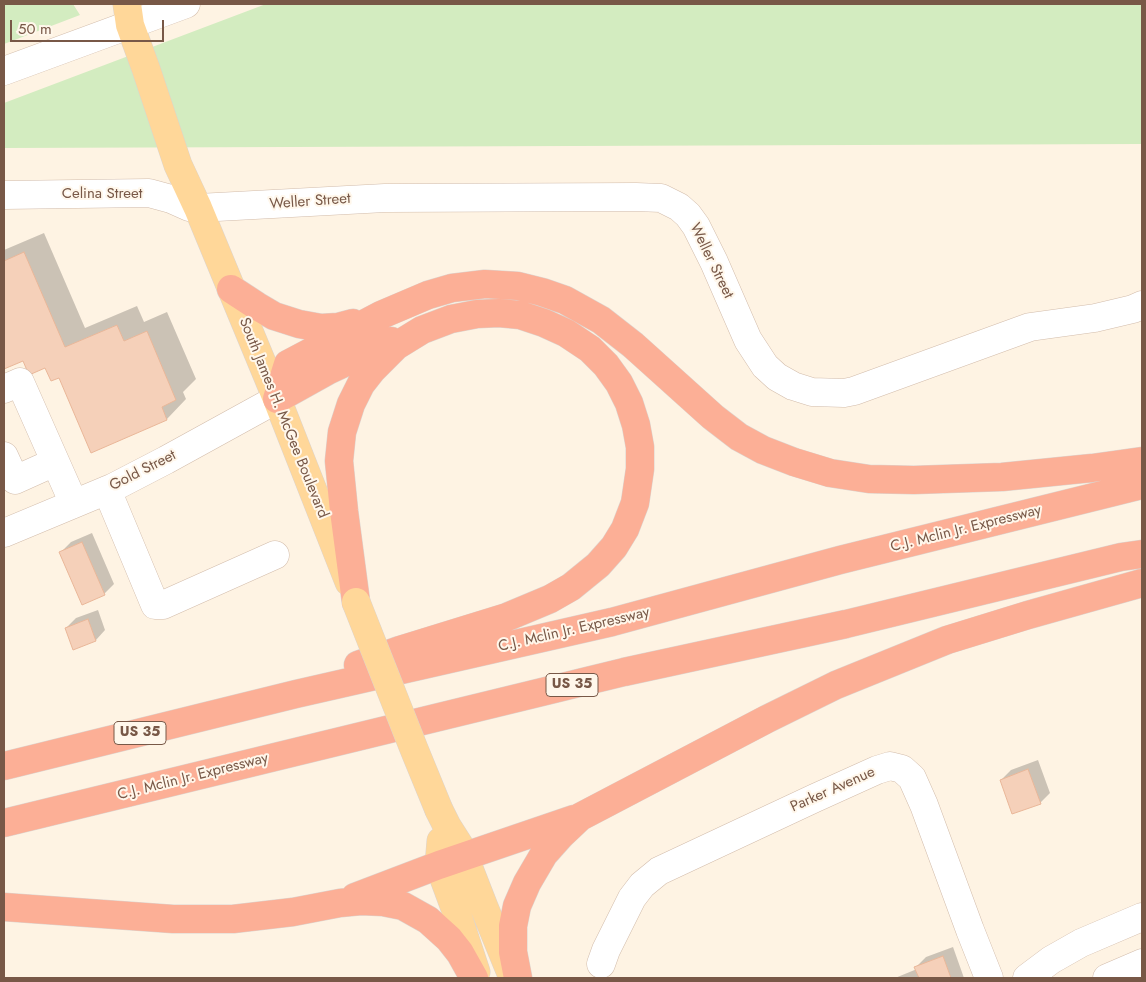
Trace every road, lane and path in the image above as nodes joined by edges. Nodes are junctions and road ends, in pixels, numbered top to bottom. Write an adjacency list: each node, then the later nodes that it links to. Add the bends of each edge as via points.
1 (107, 4): 3 (main road, South James H. McGee Boulevard)
2 (186, 4): 3 (street)
3 (128, 14): 4 (street); 6 (main road, South James H. McGee Boulevard, via 178,166)
4 (4, 71)
5 (4, 195): 6 (street, Celina Street, via 149,193)
6 (198, 208): 7 (main road, South James H. McGee Boulevard); 8 (street, Weller Street, via 385,198 661,198 679,207 696,226 748,340 765,366 793,386 812,392 854,391 1030,327 1095,318)
7 (231, 289): 9 (highway, via 274,316 321,328 338,327); 12 (main road, South James H. McGee Boulevard)
8 (1142, 305)
9 (381, 315): 12 (highway, via 288,364); 14 (highway, via 428,295 485,284 518,286 565,300 601,320 634,345 712,417 739,436 763,450 830,473 869,479 1002,477)
10 (422, 330): 12 (highway, via 397,338 329,370); 23 (highway, via 396,346 361,384 342,432 339,461); 24 (highway, via 477,314 520,315 566,333 590,349 619,383 636,425 640,469 635,503 625,529 598,565 550,599 507,617 311,682)
11 (4, 389): 15 (street, via 20,382)
12 (277, 399): 17 (street, Gold Street); 23 (main road, South James H. McGee Boulevard)
13 (4, 456): 15 (street, via 14,480)
14 (1142, 461)
15 (55, 462): 18 (street)
16 (1142, 485): 24 (highway, C.J. Mclin Jr. Expressway / US 35, via 840,560 612,622)
17 (107, 490): 18 (street, Gold Street); 21 (street, via 155,605 163,605)
18 (74, 504): 19 (street, Gold Street)
19 (4, 533)
20 (1142, 554): 28 (highway, C.J. Mclin Jr. Expressway / US 35, via 846,624 624,672)
21 (275, 555)
22 (1142, 584): 27 (highway, via 946,640 767,719)
23 (356, 602): 26 (main road, South James H. McGee Boulevard, bridge)
24 (276, 699): 25 (highway, C.J. Mclin Jr. Expressway / US 35)
25 (4, 766)
26 (439, 810): 29 (main road, South James H. McGee Boulevard); 30 (main road, South James H. McGee Boulevard, via 442,821)
27 (580, 817): 29 (highway); 39 (highway, via 544,854 520,900 513,926)
28 (4, 823)
29 (465, 856): 30 (highway); 38 (main road, South James H. McGee Boulevard)
30 (439, 865): 31 (highway); 37 (main road, South James H. McGee Boulevard)
31 (340, 903): 32 (highway, via 293,912 223,919 173,919); 36 (highway, via 362,901 403,906 428,920 449,939)
32 (4, 907)
33 (1142, 917): 41 (street, via 1081,943)
34 (1142, 963): 42 (street)
35 (601, 964): 40 (street, Parker Avenue, via 632,898 659,871 890,766 902,769 912,778)
36 (474, 978)
37 (478, 978)
38 (513, 978)
39 (518, 978)
40 (989, 978)
41 (1026, 978)
42 (1107, 978)

